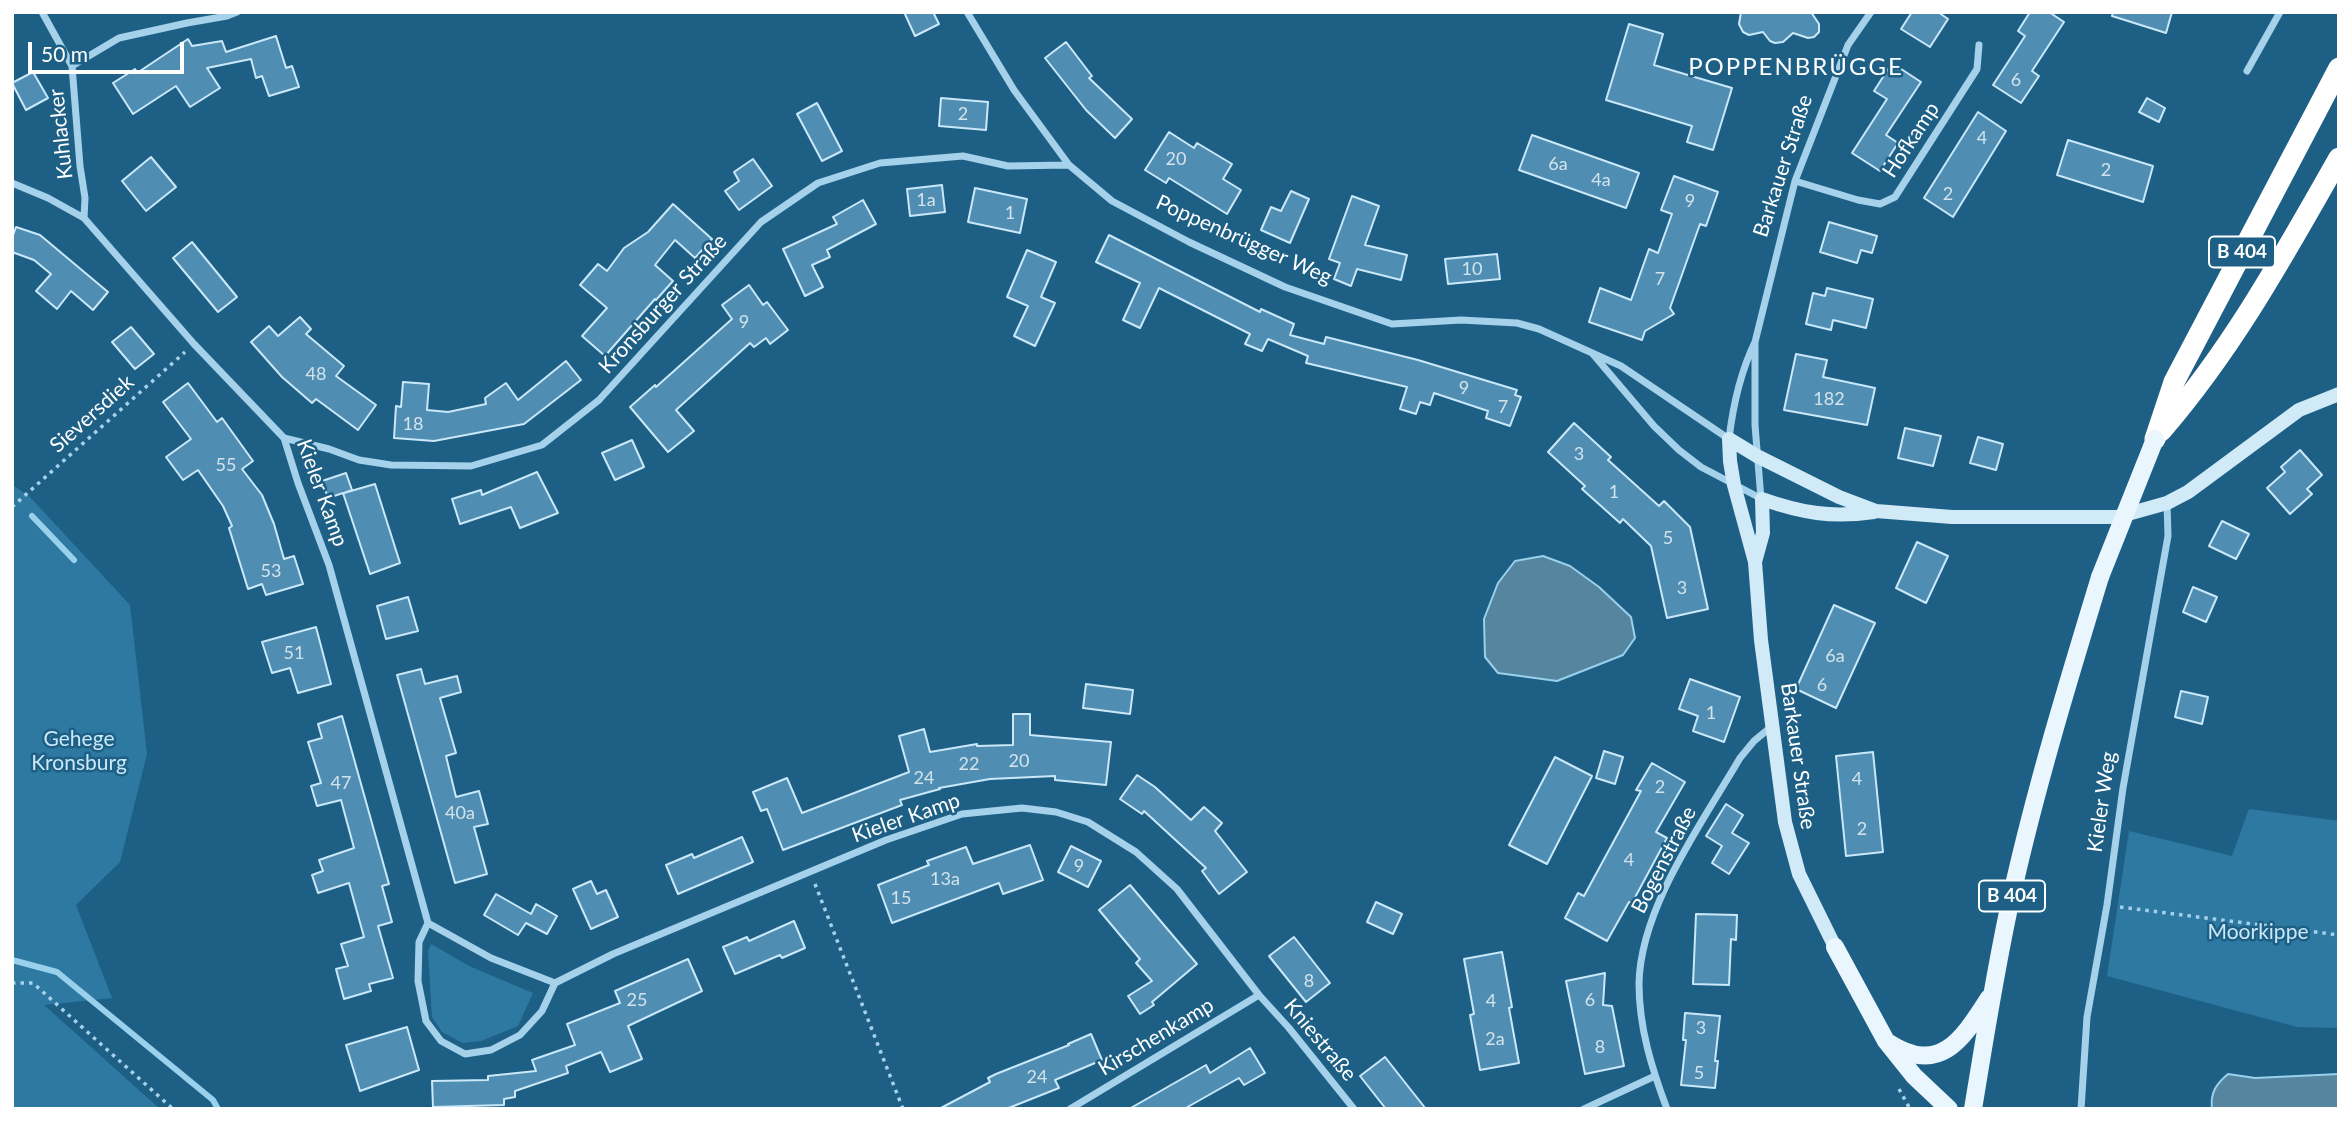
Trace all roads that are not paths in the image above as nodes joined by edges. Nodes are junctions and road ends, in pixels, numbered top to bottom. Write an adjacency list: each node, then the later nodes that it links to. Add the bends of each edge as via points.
1 (42, 12): 7 (street, Kuhlacker)
2 (237, 12): 7 (street, via 119,38)
3 (967, 12): 11 (street, Poppenbrügger Weg, via 1014,89)
4 (1871, 12): 12 (street, Barkauer Straße, via 1848,45)
5 (2280, 12): 9 (street)
6 (1979, 46): 12 (street, Hofkamp, via 1977,69 1895,197 1880,204)
7 (72, 66): 14 (street, Kuhlacker)
8 (2339, 68): 20 (highway, B 404, via 2174,382)
9 (2247, 72)
10 (2339, 158): 20 (highway, B 404, via 2227,346)
11 (1069, 165): 16 (street, Poppenbrügger Weg, via 1112,201 1284,287 1392,324 1517,323); 18 (street, Kronsburger Straße, via 1007,166 963,156 880,163 818,183 761,222 599,400 542,445 471,466 391,465)
12 (1795, 181): 15 (street, Barkauer Straße)
13 (12, 183): 14 (street, Kieler Kamp)
14 (84, 218): 18 (street, Kieler Kamp, via 194,344)
15 (1755, 342): 19 (street, Barkauer Straße, via 1743,366); 21 (street, Barkauer Straße)
16 (1591, 353): 19 (street, Poppenbrügger Weg, via 1621,366); 22 (street, Poppenbrügger Weg, via 1679,450)
17 (2339, 394): 24 (street, via 2299,410 2207,480)
18 (285, 438): 28 (street, Kieler Kamp, via 329,565)
19 (1729, 439): 21 (street, Poppenbrügger Weg); 22 (street, Barkauer Straße)
20 (2155, 439): 31 (main road, B 404, bridge, via 2101,577 2065,692 2034,802)
21 (1757, 456): 23 (street, Barkauer Straße); 25 (street)
22 (1734, 485): 23 (street, Poppenbrügger Weg); 26 (street, Barkauer Straße)
23 (1762, 499): 25 (street, via 1811,514); 26 (street, Barkauer Straße, via 1763,533)
24 (2167, 503): 25 (street, via 2118,517 1952,517); 41 (street, Kieler Weg, via 2168,536 2087,1017)
25 (1875, 511)
26 (1755, 562): 27 (street, Barkauer Straße)
27 (1772, 727): 29 (street, Barkauer Straße, via 1792,852); 34 (street, Bogenstraße, via 1740,758 1665,887 1651,921 1639,984 1643,1029)
28 (428, 923): 30 (street, via 491,958); 30 (street, via 419,942 418,981 426,1021 441,1041 465,1054 491,1050 520,1035 541,1011)
29 (1835, 947): 33 (main road)
30 (555, 983): 32 (street, Kieler Kamp, via 613,954 886,840 962,814 1022,808 1088,822 1136,852 1177,889)
31 (1993, 992): 33 (main road, via 1968,1030 1947,1050 1920,1055); 40 (main road, B 404)
32 (1259, 995): 35 (street, Kirschenkamp); 36 (street, Kniestraße)
33 (1886, 1041): 39 (main road)
34 (1655, 1076): 37 (street); 38 (street, Bogenstraße)
35 (1070, 1109)
36 (1354, 1109)
37 (1584, 1109)
38 (1667, 1109)
39 (1949, 1109)
40 (1973, 1109)
41 (2081, 1109)

